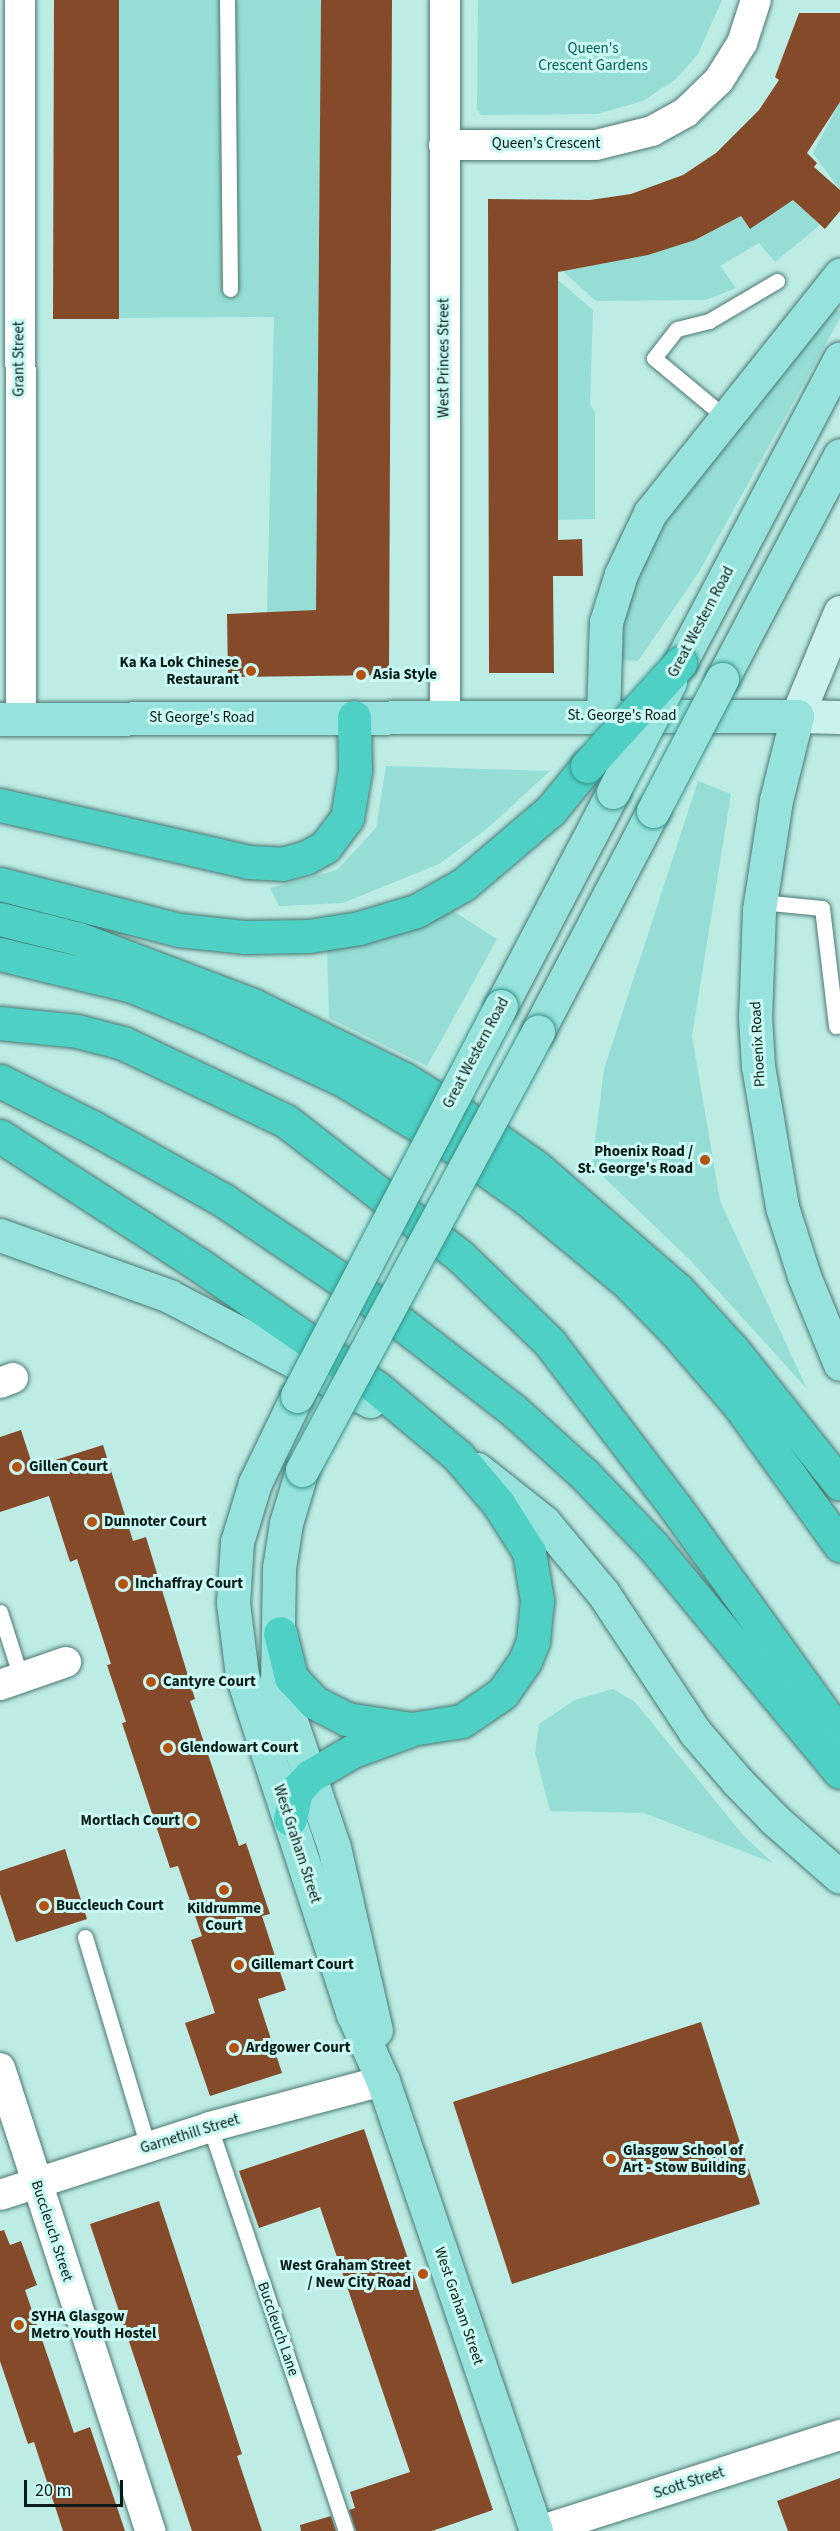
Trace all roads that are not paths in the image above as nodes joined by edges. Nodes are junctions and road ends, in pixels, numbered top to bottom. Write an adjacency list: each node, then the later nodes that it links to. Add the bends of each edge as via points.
1 (20, 0): 20 (street, Grant Street, via 19,334)
2 (227, 0): 8 (lane)
3 (445, 0): 5 (street, West Princes Street)
4 (756, 0): 5 (street, Queen's Crescent, via 742,43 719,80 686,112 638,138 596,145)
5 (444, 145): 14 (street, West Princes Street)
6 (840, 275): 10 (main road)
7 (777, 281): 10 (lane, via 709,321 678,329 654,358)
8 (230, 289)
9 (840, 357): 13 (main road, Great Western Road)
10 (725, 417): 16 (main road, via 663,492 621,574 606,622)
11 (840, 455): 36 (main road, bridge, via 302,1470 286,1523 279,1568)
12 (840, 612): 17 (street)
13 (680, 663): 22 (highway, bridge, via 551,810 464,884 416,911 359,928 309,936 244,937 179,930); 42 (main road, Great Western Road, bridge, via 267,1455 237,1542 233,1604 242,1675)
14 (445, 715): 15 (main road, St. George's Road); 16 (main road, St. George's Road)
15 (405, 716): 18 (main road, St George's Road)
16 (603, 716): 17 (main road, St. George's Road)
17 (797, 716): 19 (street, St. George's Road); 23 (main road, Phoenix Road, via 776,800)
18 (354, 717): 20 (main road, St George's Road); 21 (highway, via 353,797 347,818 325,847 282,864 248,862)
19 (840, 717)
20 (11, 719)
21 (0, 805)
22 (0, 884)
23 (761, 902): 27 (lane, via 822,908 836,1026); 31 (main road, Phoenix Road, via 755,1017 769,1150 791,1239)
24 (0, 919): 33 (highway, via 79,939 255,1006 394,1074 462,1115 536,1167 669,1282 733,1350)
25 (0, 954): 34 (highway, via 132,986 208,1017 345,1081 453,1146 527,1199 627,1282 739,1405)
26 (3, 1023): 39 (highway, via 77,1031 123,1043 286,1121 459,1256 550,1343 676,1508)
27 (840, 1025)
28 (0, 1081): 41 (highway, via 223,1200 370,1299 452,1361 584,1474 653,1546)
29 (0, 1136): 32 (highway, via 198,1263 378,1388)
30 (0, 1235): 32 (main road, via 169,1296 323,1374)
31 (840, 1364)
32 (458, 1456): 40 (highway, via 498,1503 529,1552 535,1575 536,1622 525,1660 513,1682 492,1703 462,1721); 43 (main road, via 544,1522 603,1593 695,1732 774,1821)
33 (840, 1484)
34 (840, 1545)
35 (0, 1612): 38 (lane)
36 (280, 1633): 40 (highway, via 291,1677 314,1702 347,1719); 42 (main road, via 277,1680)
37 (66, 1662): 38 (street)
38 (11, 1682)
39 (834, 1727)
40 (412, 1729): 42 (highway, via 353,1751)
41 (840, 1772)
42 (298, 1794): 46 (main road, West Graham Street, via 352,2014)
43 (840, 1877)
44 (85, 1937): 48 (lane)
45 (0, 2068): 49 (street, Buccleuch Street)
46 (383, 2081): 47 (street, Garnethill Street); 54 (main road, West Graham Street)
47 (210, 2127): 48 (street, Garnethill Street); 53 (lane, Buccleuch Lane)
48 (148, 2146): 49 (street, Garnethill Street)
49 (37, 2183): 50 (street, Garnethill Street); 52 (street, Buccleuch Street)
50 (0, 2195)
51 (840, 2435): 54 (street, Scott Street)
52 (150, 2531)
53 (346, 2531)
54 (537, 2531)

